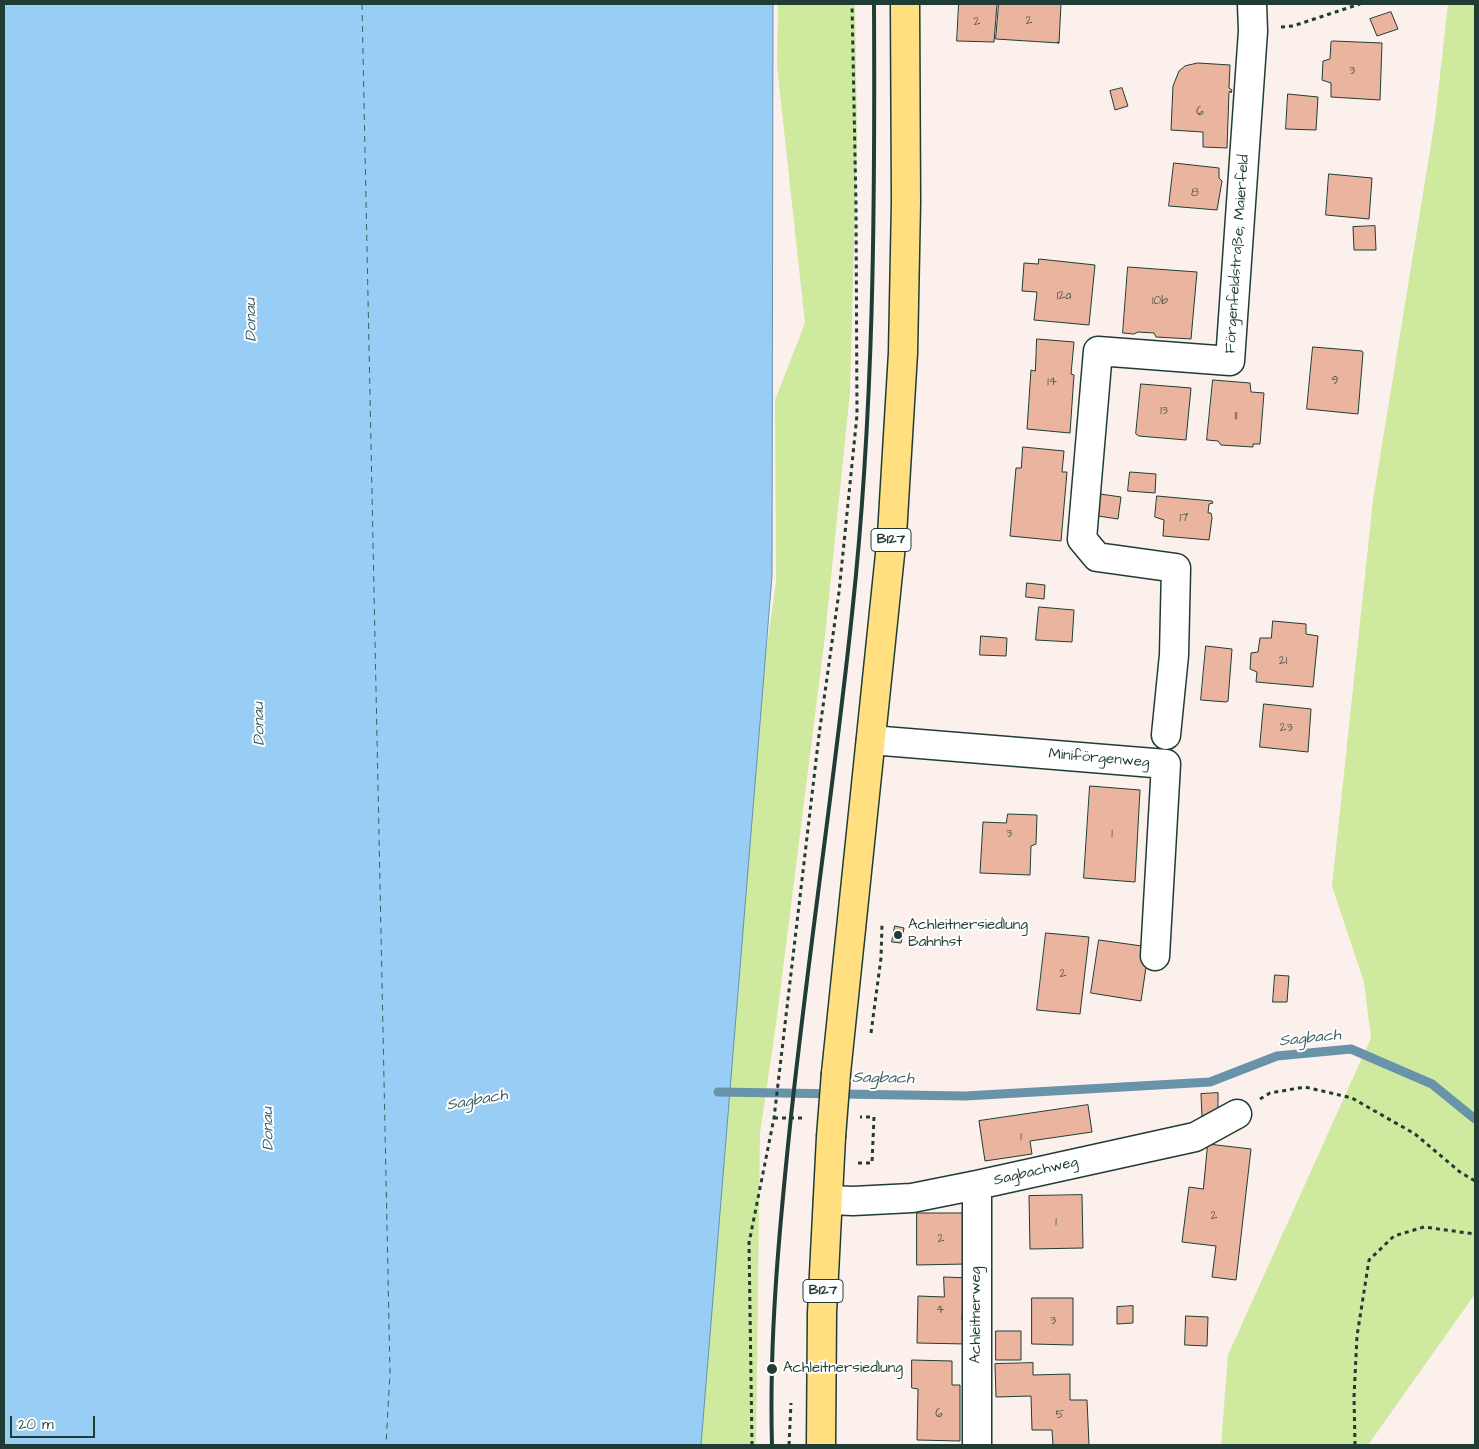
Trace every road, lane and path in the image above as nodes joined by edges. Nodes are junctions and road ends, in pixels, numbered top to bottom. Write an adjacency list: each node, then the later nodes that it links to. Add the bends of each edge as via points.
1 (852, 4): 18 (path, via 857,415 839,592 781,1068 749,1243)
2 (904, 4): 7 (main road, B127, via 906,202 903,353 892,535)
3 (1252, 4): 5 (street, Förgenfeldstraße; Maierfeld)
4 (1360, 4): 5 (path, via 1293,26)
5 (1253, 31): 6 (street, Förgenfeldstraße; Maierfeld, via 1230,360 1098,351 1082,539 1097,556 1176,568 1174,655)
6 (1166, 735)
7 (871, 740): 8 (street, Miniförgenweg, via 1166,764); 16 (main road, B127, bridge, via 836,1073)
8 (1156, 956)
9 (881, 958): 10 (path)
10 (870, 1036)
11 (1237, 1114): 14 (path, via 1270,1093 1305,1087 1352,1098 1414,1134); 15 (street, Sagbachweg, via 1195,1137)
12 (874, 1117): 13 (path, via 872,1163)
13 (857, 1163)
14 (1475, 1181)
15 (977, 1185): 16 (street, Sagbachweg, via 912,1198); 20 (street, Achleitnerweg)
16 (828, 1200): 19 (main road, B127, via 822,1313)
17 (1475, 1234): 21 (path, via 1424,1227 1394,1236 1368,1260 1356,1336)
18 (752, 1445)
19 (821, 1445)
20 (977, 1445)
21 (1355, 1445)

